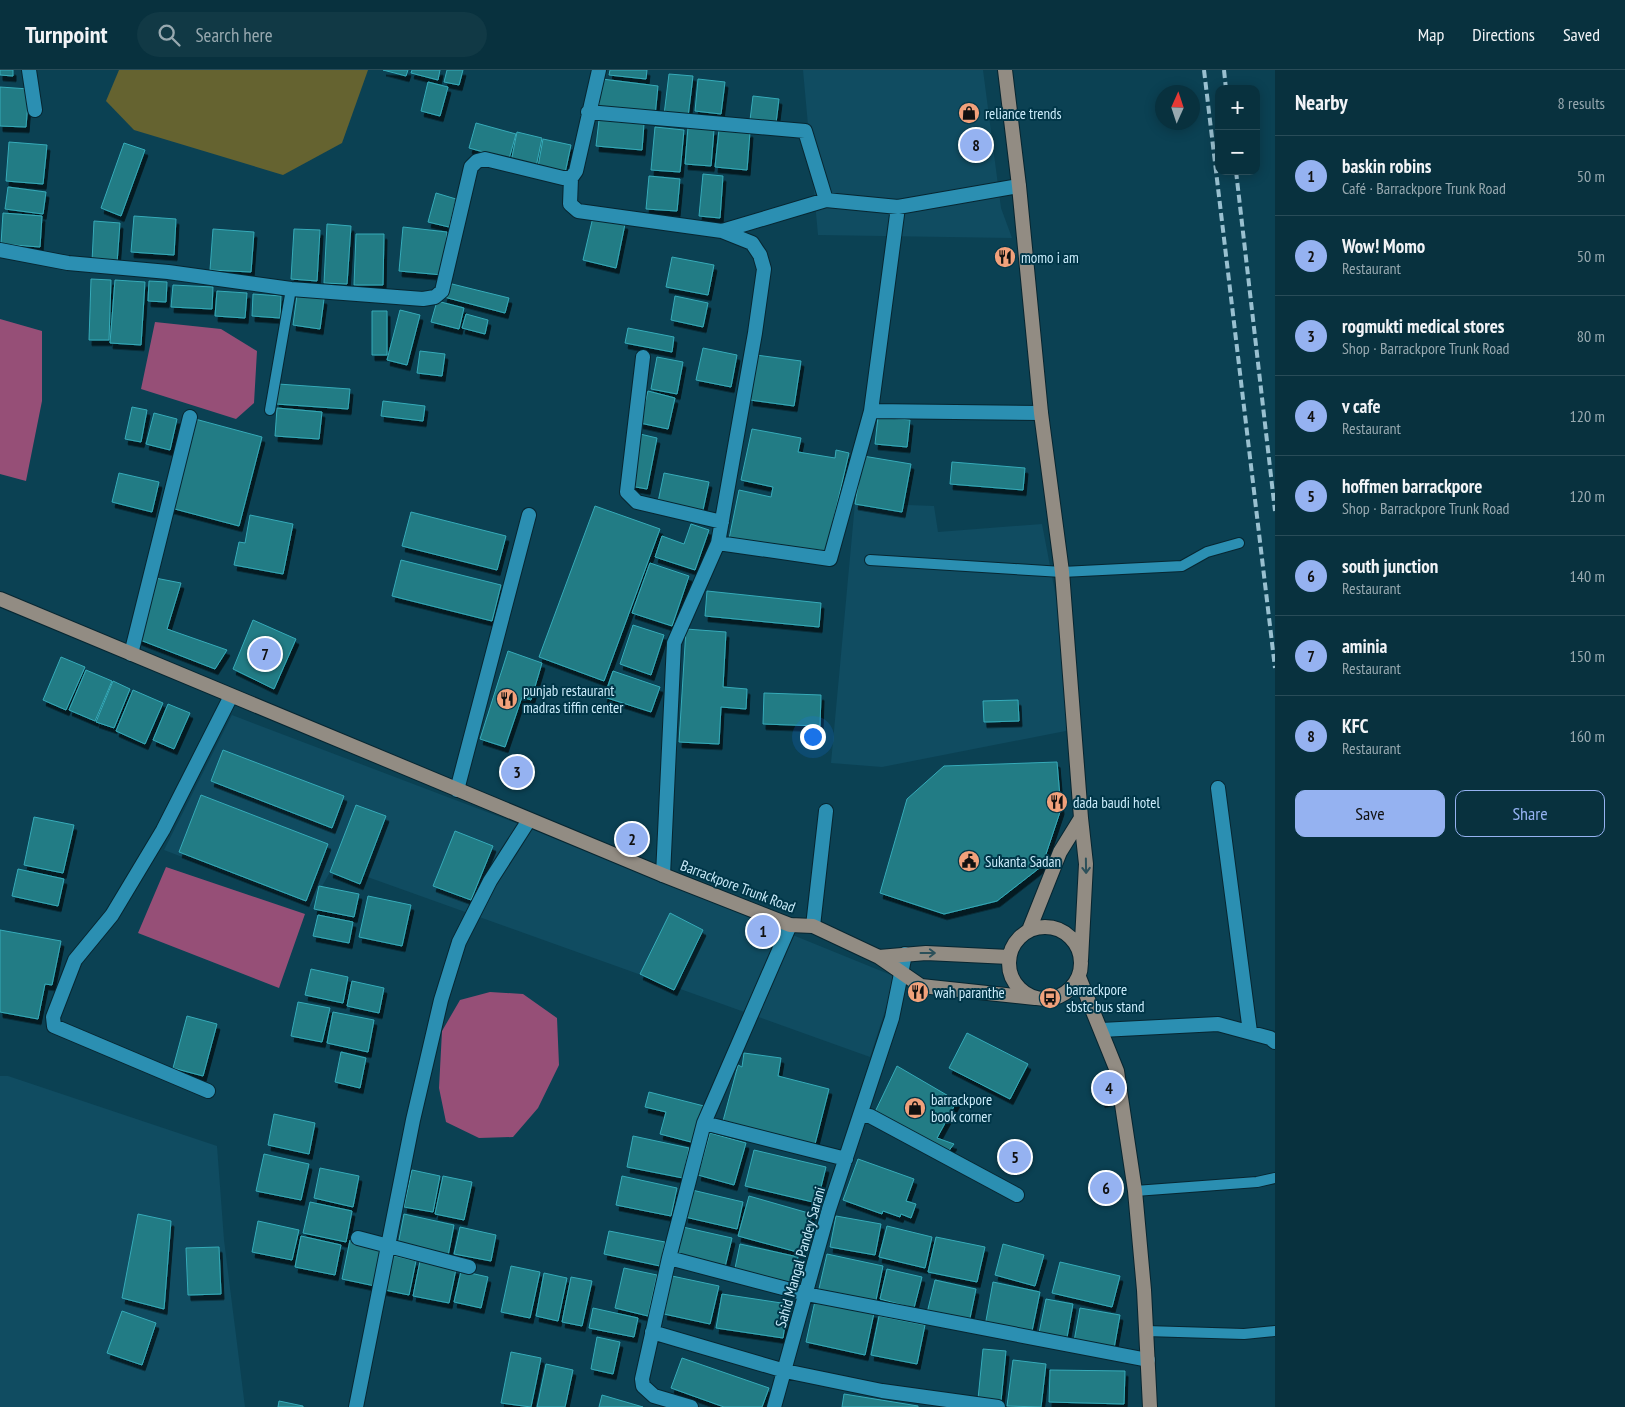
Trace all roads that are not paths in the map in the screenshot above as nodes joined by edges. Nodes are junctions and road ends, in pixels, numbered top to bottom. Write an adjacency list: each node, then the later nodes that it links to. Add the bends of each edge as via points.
1 (29, 70): 4 (street)
2 (599, 70): 5 (street)
3 (1005, 70): 7 (main road)
4 (35, 110)
5 (588, 112): 6 (street, via 576,172); 8 (street, via 805,131)
6 (571, 178): 10 (street, via 570,204 578,210); 12 (street, via 477,161 471,167 442,291 435,297 423,299)
7 (1019, 186): 9 (street); 16 (main road)
8 (826, 200): 9 (street); 10 (street)
9 (898, 207): 15 (street)
10 (722, 231): 19 (street, via 752,243 764,269)
11 (0, 250): 12 (street, via 68,263 168,272)
12 (292, 289): 14 (lane)
13 (643, 357): 19 (street, via 627,492 637,502)
14 (270, 410)
15 (871, 411): 16 (street); 20 (street, via 830,559)
16 (1041, 413): 23 (main road)
17 (190, 418): 25 (street)
18 (529, 515): 28 (street)
19 (722, 522): 20 (street)
20 (718, 543): 32 (street, via 674,644)
21 (1239, 543): 23 (lane, via 1207,552 1182,566)
22 (870, 560): 23 (lane)
23 (1062, 572): 30 (main road)
24 (0, 599): 25 (main road, Barrackpore Trunk Road)
25 (131, 654): 26 (main road, Barrackpore Trunk Road)
26 (231, 696): 28 (main road, Barrackpore Trunk Road); 46 (street, via 163,830 112,915 75,960 53,1017 54,1026)
27 (1218, 788): 44 (street)
28 (457, 790): 31 (main road, Barrackpore Trunk Road)
29 (826, 811): 34 (street)
30 (1081, 818): 35 (main road, via 1060,852); 39 (main road, one-way to 39, via 1086,864)
31 (529, 820): 32 (main road, Barrackpore Trunk Road); 54 (street, via 490,881 459,942 441,1000)
32 (663, 875): 33 (main road, Barrackpore Trunk Road)
33 (790, 925): 34 (main road, Barrackpore Trunk Road); 48 (street)
34 (813, 926): 37 (main road, Barrackpore Trunk Road)
35 (1029, 930): 38 (main road, via 1016,941); 39 (main road, via 1046,926 1063,931 1076,943)
36 (906, 954): 37 (main road); 38 (main road, one-way to 38, via 926,952); 40 (street, Sahid Mangal Pandey Sarani)
37 (879, 957): 40 (main road, Barrackpore Trunk Road)
38 (1009, 957): 42 (main road, via 1010,974 1020,989)
39 (1082, 960): 41 (main road)
40 (901, 972): 42 (main road, Barrackpore Trunk Road, via 922,986); 47 (street, Sahid Mangal Pandey Sarani, via 892,1018)
41 (1079, 977): 42 (main road, Barrackpore Trunk Road, via 1068,991 1052,998); 43 (main road)
42 (1035, 998)
43 (1101, 1030): 44 (street, via 1218,1024); 51 (main road, via 1117,1070)
44 (1250, 1032): 45 (street)
45 (1275, 1042)
46 (208, 1091)
47 (860, 1116): 49 (street, Sahid Mangal Pandey Sarani); 52 (street, via 870,1116)
48 (704, 1123): 49 (street); 55 (street)
49 (846, 1159): 57 (street, Sahid Mangal Pandey Sarani, via 828,1210)
50 (1275, 1178): 51 (lane)
51 (1135, 1191): 58 (main road)
52 (1016, 1195)
53 (358, 1238): 54 (street)
54 (388, 1245): 56 (street); 63 (street)
55 (669, 1258): 57 (street); 60 (street)
56 (470, 1267)
57 (806, 1294): 61 (street); 62 (street, Sahid Mangal Pandey Sarani)
58 (1146, 1331): 59 (lane, via 1244,1334); 61 (main road)
59 (1275, 1331)
60 (652, 1332): 62 (street); 64 (street, via 643,1386 654,1396)
61 (1148, 1360): 67 (main road)
62 (785, 1371): 65 (street, Sahid Mangal Pandey Sarani); 66 (street, via 882,1391)
63 (356, 1407)
64 (691, 1407)
65 (774, 1407)
66 (998, 1407)
67 (1150, 1407)

